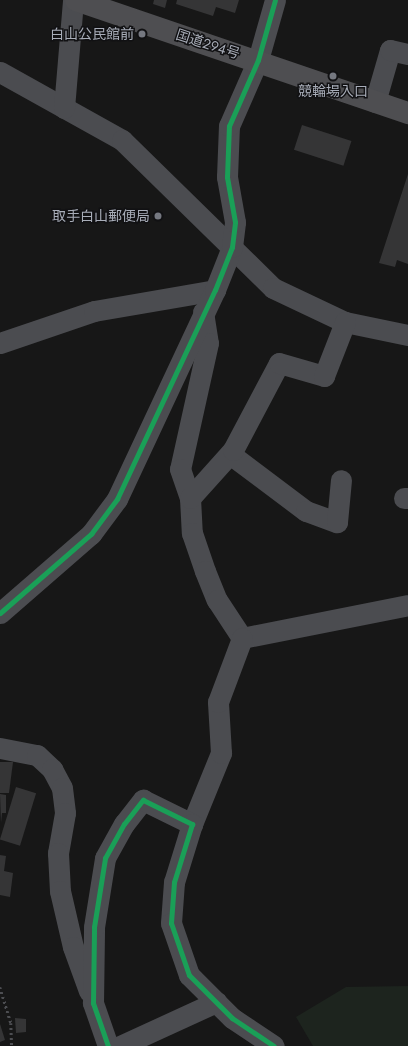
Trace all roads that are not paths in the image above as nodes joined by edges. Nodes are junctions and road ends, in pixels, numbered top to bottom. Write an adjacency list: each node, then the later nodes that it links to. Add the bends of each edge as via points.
1 (73, 0): 8 (street)
2 (76, 0): 5 (highway, 国道294号)
3 (275, 0): 5 (street)
4 (408, 54): 7 (street, via 390,50)
5 (258, 60): 7 (highway, 国道294号); 10 (street, via 229,126 226,152 235,222)
6 (0, 72): 8 (street)
7 (375, 102): 9 (highway, 国道294号)
8 (64, 108): 10 (street, via 122,140)
9 (408, 113)
10 (232, 247): 11 (street); 13 (street, via 273,288)
11 (215, 290): 12 (street); 15 (street, via 94,311)
12 (203, 312): 18 (street, via 208,343 180,469); 20 (street, via 117,499 91,534)
13 (345, 322): 14 (street); 16 (street, via 324,376 279,363)
14 (408, 335)
15 (0, 343)
16 (230, 454): 17 (street, via 306,511 337,522); 18 (street)
17 (341, 480)
18 (190, 498): 21 (street, via 192,533 206,571 217,600)
19 (408, 605): 21 (street)
20 (0, 613)
21 (242, 638): 23 (street, via 218,702 221,753)
22 (0, 748): 25 (street, via 37,755 52,769 62,788 65,813 58,853 60,891 73,947)
23 (192, 824): 24 (street, via 174,882 171,923 190,975); 25 (street, via 143,800 124,824 106,858 94,926)
24 (216, 1002): 27 (street); 28 (street, via 232,1018)
25 (93, 1003): 26 (street)
26 (108, 1046)
27 (120, 1046)
28 (274, 1046)

